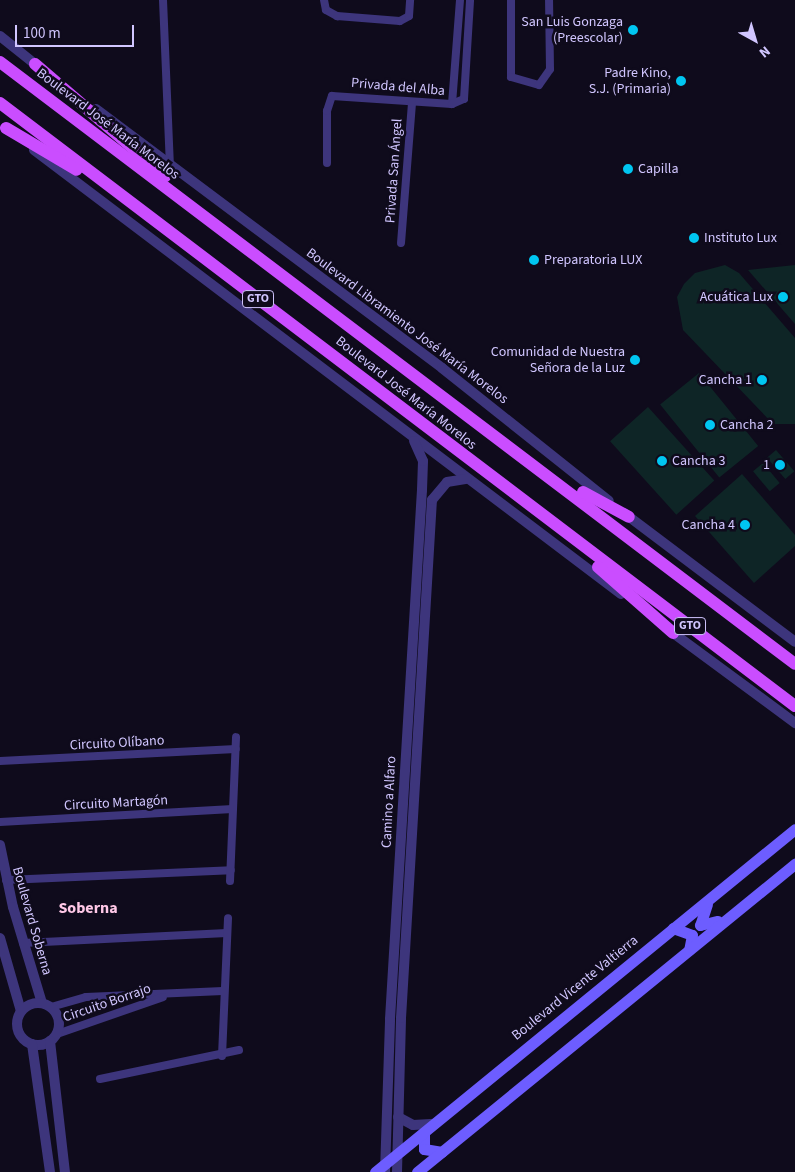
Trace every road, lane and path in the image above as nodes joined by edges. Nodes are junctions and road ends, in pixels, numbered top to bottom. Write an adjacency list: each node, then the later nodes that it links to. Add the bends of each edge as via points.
1 (163, 0): 16 (street)
2 (324, 0): 3 (street, via 326,10 337,16 400,22 409,16)
3 (410, 0)
4 (460, 0): 13 (street)
5 (470, 0): 13 (street, Privada del Alba, via 466,96)
6 (511, 0): 7 (street, via 511,77 539,85 550,69)
7 (549, 0)
8 (0, 36): 10 (street, Boulevard Libramiento José María Morelos)
9 (0, 62): 18 (main road, Boulevard José María Morelos / GTO)
10 (35, 64): 16 (street, Boulevard Libramiento José María Morelos); 18 (main road, via 166,178)
11 (412, 102): 13 (street, Privada del Alba); 15 (street, Privada del Alba, via 332,96 327,111); 19 (street, Privada San Ángel)
12 (0, 103): 17 (main road, Boulevard José María Morelos / GTO)
13 (452, 104)
14 (3, 126): 17 (main road); 20 (street)
15 (327, 163)
16 (170, 164): 24 (street, Boulevard Libramiento José María Morelos, via 442,368)
17 (126, 198): 23 (main road, Boulevard José María Morelos / GTO)
18 (185, 201): 21 (main road, Boulevard José María Morelos / GTO)
19 (401, 243)
20 (411, 437): 22 (street); 29 (street, Camino a Alfaro, via 423,461)
21 (542, 470): 24 (main road); 27 (main road, Boulevard José María Morelos / GTO)
22 (467, 479): 25 (street); 28 (street, Camino a Alfaro, via 447,482 432,500)
23 (514, 496): 25 (main road); 30 (main road, Boulevard José María Morelos / GTO)
24 (629, 517): 26 (street, Boulevard Libramiento José María Morelos)
25 (673, 633): 31 (street)
26 (795, 642)
27 (795, 664)
28 (420, 701): 29 (street); 39 (street, Camino a Alfaro)
29 (409, 702): 40 (street, Camino a Alfaro)
30 (795, 706)
31 (795, 723)
32 (236, 737): 33 (street)
33 (236, 749): 34 (street, Circuito Olíbano); 35 (street)
34 (0, 761)
35 (233, 810): 36 (street, Circuito Martagón); 43 (street)
36 (0, 822)
37 (795, 829): 46 (main road, Boulevard Vicente Valtierra)
38 (0, 845): 42 (street, Boulevard Soberna)
39 (412, 846): 40 (street); 63 (street, Camino a Alfaro)
40 (400, 847): 68 (street, Camino a Alfaro)
41 (795, 864): 47 (main road)
42 (1, 866): 44 (street, Boulevard Soberna)
43 (231, 870): 44 (street); 45 (street)
44 (6, 880): 52 (street, Boulevard Soberna)
45 (230, 881)
46 (713, 894): 47 (main road, via 700,915 704,927); 49 (main road, Boulevard Vicente Valtierra)
47 (745, 903): 53 (main road)
48 (228, 918): 50 (street)
49 (673, 928): 53 (main road, via 692,935); 64 (main road, Boulevard Vicente Valtierra)
50 (226, 933): 52 (street); 54 (street)
51 (0, 938): 57 (street)
52 (23, 943): 56 (street, Boulevard Soberna)
53 (688, 952): 66 (main road)
54 (223, 991): 55 (street, Circuito Borrajo); 61 (street)
55 (165, 996): 56 (street, Circuito Borrajo, via 86,997); 58 (street, Circuito Borrajo)
56 (46, 1005): 57 (street); 58 (street, via 59,1019)
57 (21, 1011): 59 (street, via 18,1030)
58 (54, 1037): 59 (street); 70 (street)
59 (32, 1044): 69 (street)
60 (239, 1050): 61 (street)
61 (222, 1056): 62 (street, via 148,1066)
62 (100, 1079)
63 (398, 1117): 64 (street, via 413,1125); 67 (street, Camino a Alfaro)
64 (435, 1124): 65 (main road, Boulevard Vicente Valtierra)
65 (424, 1133): 66 (main road, via 424,1149); 67 (main road, Boulevard Vicente Valtierra)
66 (442, 1152): 73 (main road)
67 (396, 1155): 68 (main road, Boulevard Vicente Valtierra); 72 (street, Camino a Alfaro)
68 (385, 1168): 71 (main road, Boulevard Vicente Valtierra)
69 (50, 1172)
70 (65, 1172)
71 (375, 1172)
72 (397, 1172)
73 (417, 1172)

